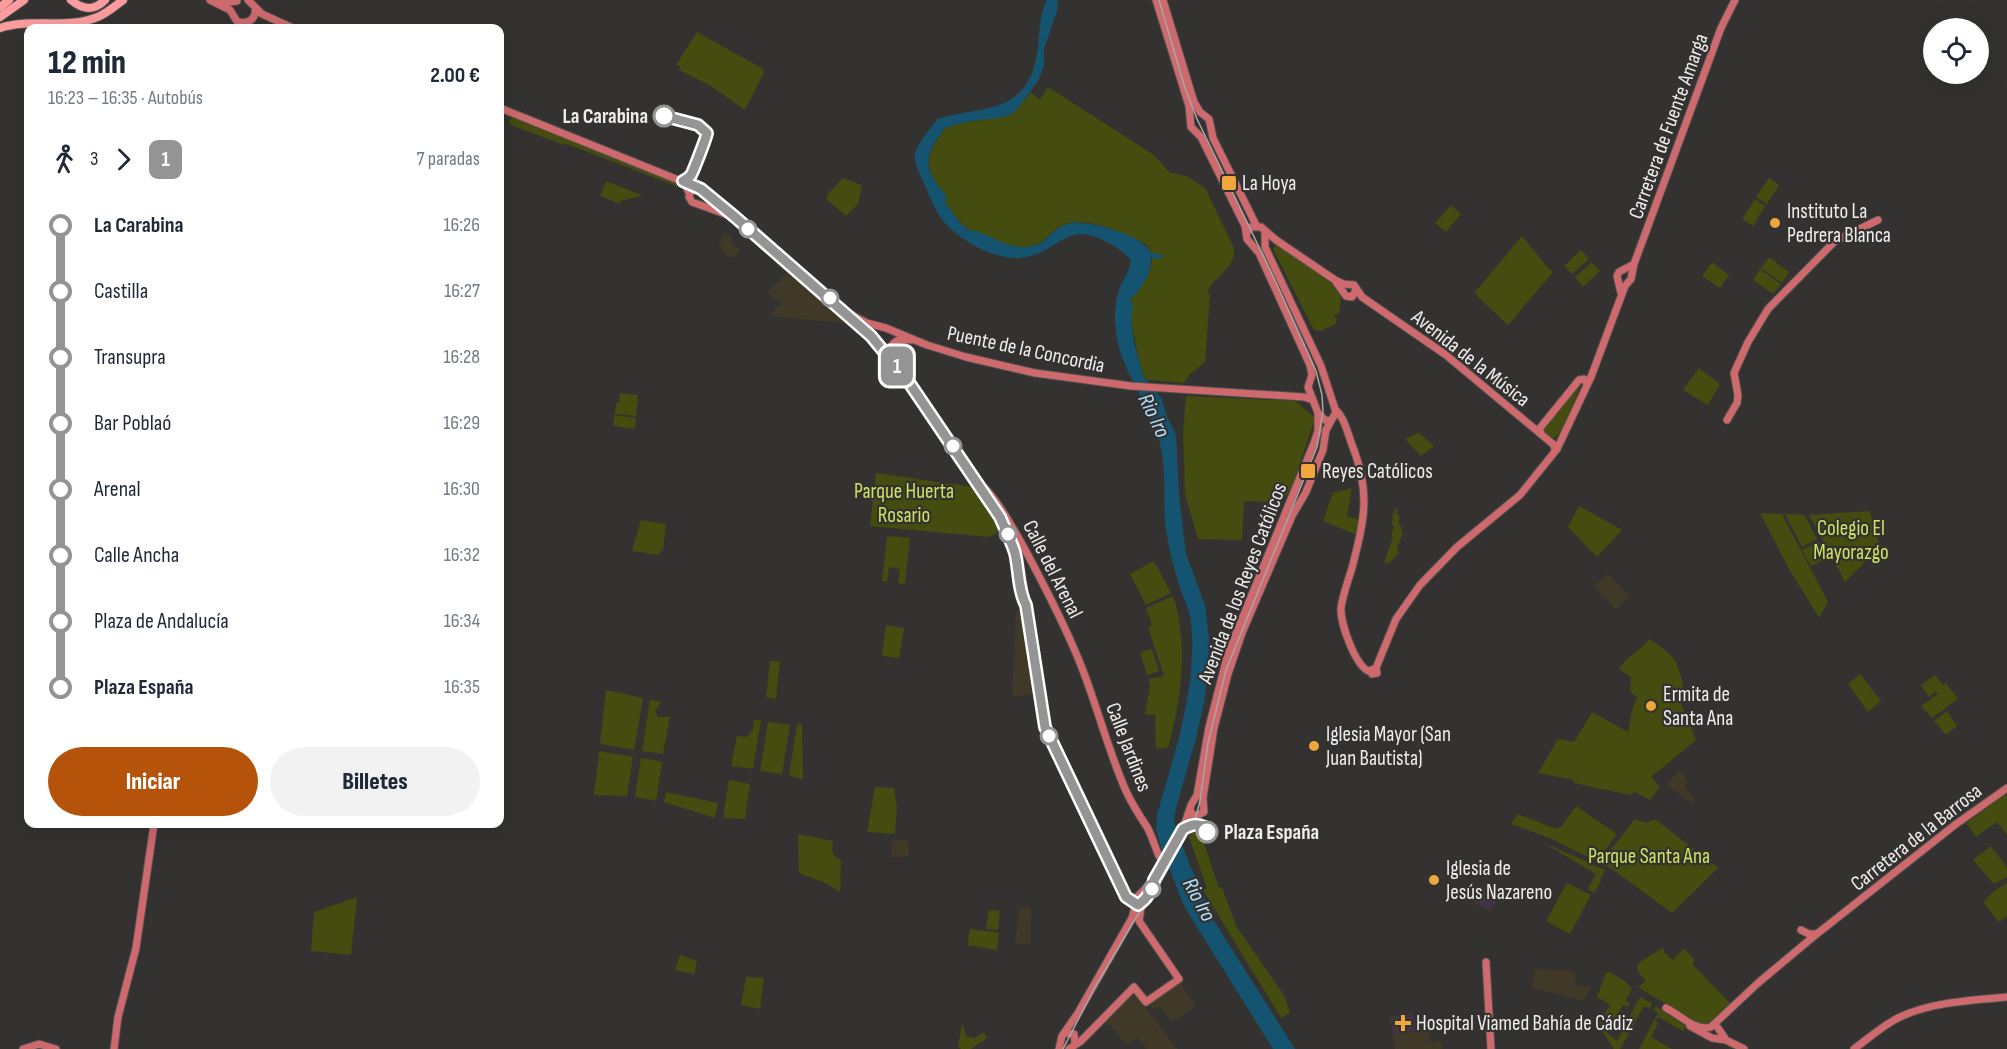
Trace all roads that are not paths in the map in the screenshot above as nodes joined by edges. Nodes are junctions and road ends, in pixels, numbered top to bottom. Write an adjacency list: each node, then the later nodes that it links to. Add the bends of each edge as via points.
1 (9, 0): 14 (highway)
2 (24, 0): 16 (highway)
3 (71, 0): 4 (highway, via 88,9)
4 (105, 0)
5 (123, 0): 20 (highway, via 92,20 32,22)
6 (210, 0): 15 (main road)
7 (222, 0): 12 (main road)
8 (248, 0): 13 (main road)
9 (1156, 0): 23 (main road)
10 (1163, 0): 22 (main road, via 1194,102)
11 (1735, 0): 36 (main road, Carretera de Fuente Amarga, via 1721,28)
12 (238, 1): 15 (main road, via 232,8)
13 (255, 6): 17 (main road); 19 (main road)
14 (0, 7)
15 (234, 16): 17 (main road); 18 (main road)
16 (0, 17)
17 (249, 23): 19 (main road)
18 (239, 24)
19 (282, 24)
20 (0, 28)
21 (504, 110): 26 (main road)
22 (1203, 114): 23 (main road); 24 (main road, via 1209,119)
23 (1191, 120): 25 (main road)
24 (1210, 128): 25 (main road); 32 (main road)
25 (1197, 134): 33 (main road)
26 (681, 181): 27 (main road); 28 (main road)
27 (701, 190): 28 (main road); 29 (main road, via 704,198); 30 (main road)
28 (689, 193): 29 (main road, via 691,201)
29 (699, 203): 30 (main road)
30 (738, 220): 42 (main road)
31 (1878, 220): 56 (main road, via 1835,241 1774,302 1754,331 1734,373 1737,403)
32 (1256, 225): 33 (main road); 34 (main road, via 1262,227)
33 (1247, 232): 35 (main road)
34 (1265, 237): 35 (main road, via 1258,245); 40 (main road, via 1276,240); 50 (main road, via 1265,247)
35 (1252, 244): 49 (main road, via 1310,365)
36 (1634, 264): 37 (main road); 38 (main road, Carretera de Fuente Amarga)
37 (1623, 270): 38 (main road); 39 (main road, via 1617,276)
38 (1631, 275): 39 (main road)
39 (1623, 284): 48 (main road)
40 (1344, 287): 41 (main road, via 1354,285); 41 (main road, via 1346,296)
41 (1355, 293): 59 (main road, Avenida de la Música, via 1446,355)
42 (847, 313): 43 (main road, Puente de la Concordia); 45 (main road)
43 (885, 328): 44 (main road, Puente de la Concordia); 45 (main road, via 874,333); 46 (main road, via 894,335)
44 (904, 337): 46 (main road); 51 (main road, Puente de la Concordia, via 1035,373 1105,384)
45 (875, 342): 46 (main road, via 885,348); 47 (main road)
46 (893, 344): 47 (main road)
47 (893, 361): 61 (main road)
48 (1587, 380): 58 (main road); 59 (main road, via 1579,380 1540,428)
49 (1310, 381): 50 (main road, via 1318,378); 51 (main road, via 1296,392); 52 (main road, via 1308,390)
50 (1327, 385): 53 (main road)
51 (1202, 390): 52 (main road)
52 (1313, 400): 54 (main road)
53 (1335, 409): 55 (main road, Avenida de los Reyes Católicos); 57 (main road)
54 (1318, 414): 55 (main road); 65 (main road, Avenida de los Reyes Católicos, via 1313,446 1223,669)
55 (1332, 420): 57 (main road); 64 (main road, Avenida de los Reyes Católicos, via 1310,482 1232,661 1214,728)
56 (1727, 420)
57 (1345, 424): 60 (main road, via 1363,475 1365,515 1342,602 1342,618 1362,668 1373,670 1396,619 1417,588 1457,546 1520,495)
58 (1564, 433): 59 (main road, via 1557,440); 60 (main road)
59 (1543, 436): 60 (main road, Avenida de la Música)
60 (1555, 450)
61 (977, 484): 62 (main road, Calle del Arenal, via 987,489 1010,521); 68 (main road, via 1010,531 1018,551 1045,727 1122,889)
62 (1086, 679): 67 (main road, Calle Jardines, via 1127,793)
63 (2007, 788): 69 (main road, Carretera de la Barrosa)
64 (1204, 804): 65 (main road, via 1200,801); 65 (main road, via 1203,813 1198,816)
65 (1192, 808): 68 (main road, Avenida de los Reyes Católicos, via 1155,878)
66 (153, 828): 78 (main road, via 136,948)
67 (1159, 856)
68 (1138, 901): 74 (main road, via 1130,922); 75 (main road, via 1139,921 1179,979 1146,1002 1134,987)
69 (1845, 913): 70 (main road, Carretera de la Barrosa); 70 (main road, Carretera de la Barrosa)
70 (1808, 940): 73 (main road, Carretera de la Barrosa, via 1725,1014)
71 (1486, 962): 80 (main road)
72 (2007, 998): 82 (main road, via 1907,1014)
73 (1714, 1031): 73 (main road, via 1693,1024 1666,1008 1695,1030); 81 (main road)
74 (1063, 1037): 75 (main road, via 1064,1045); 75 (main road, via 1074,1034); 79 (main road)
75 (1072, 1046)
76 (23, 1049): 77 (main road, via 39,1044)
77 (56, 1049)
78 (114, 1049)
79 (1059, 1049)
80 (1491, 1049)
81 (1744, 1049)
82 (1854, 1049)

